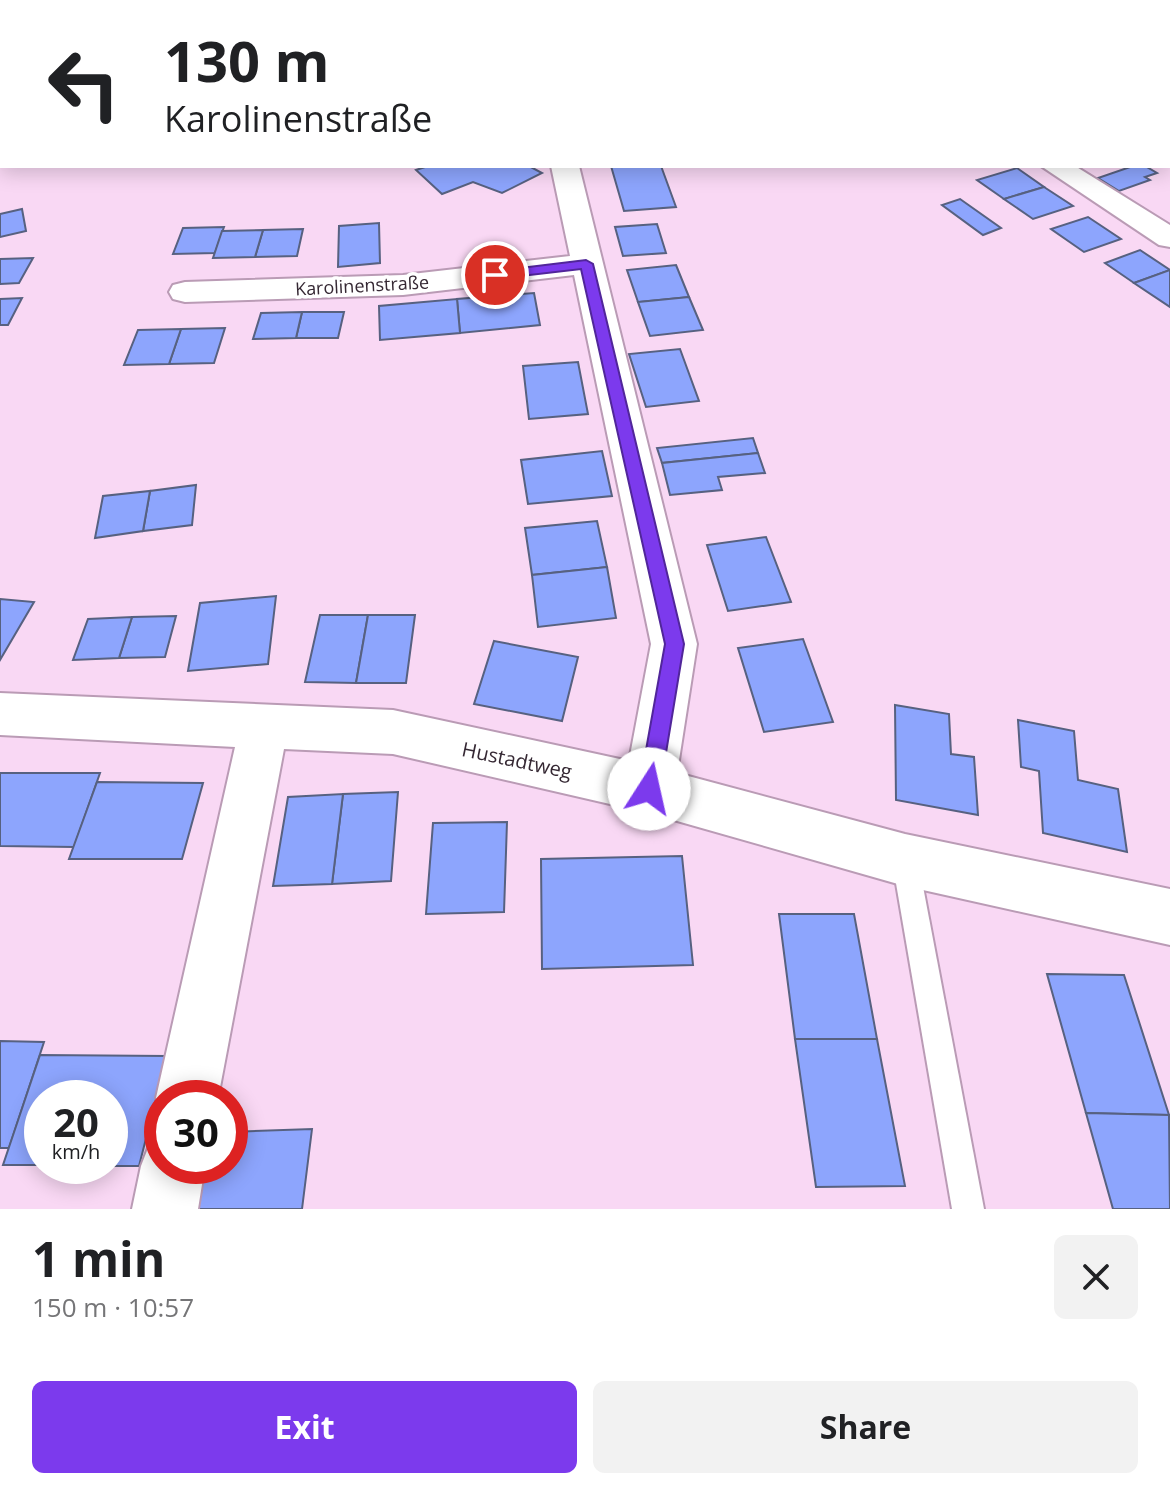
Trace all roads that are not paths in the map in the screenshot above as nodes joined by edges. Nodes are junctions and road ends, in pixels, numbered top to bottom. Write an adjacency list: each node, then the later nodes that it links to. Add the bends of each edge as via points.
1 (565, 168): 4 (street)
2 (1058, 168): 3 (street)
3 (1170, 238)
4 (586, 264): 5 (street, Karolinenstraße, via 403,285); 8 (street, via 674,644)
5 (185, 292)
6 (0, 714): 7 (street, Hustadtweg)
7 (264, 724): 8 (street, Hustadtweg, via 393,732); 11 (street)
8 (649, 789): 9 (street, Hustadtweg)
9 (905, 860): 10 (street, Hustadtweg); 14 (lane)
10 (1170, 917)
11 (191, 1080)
12 (170, 1184): 13 (street)
13 (165, 1209)
14 (968, 1209)

